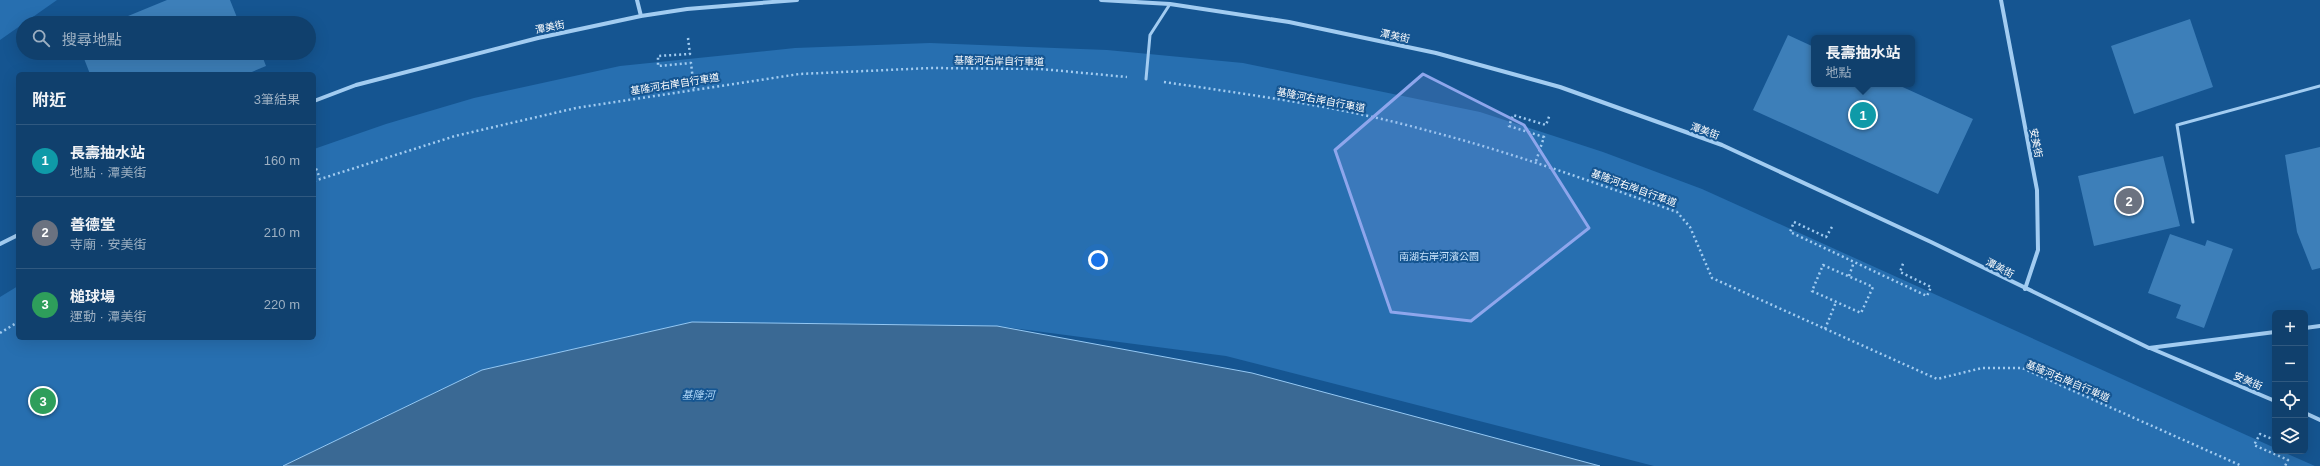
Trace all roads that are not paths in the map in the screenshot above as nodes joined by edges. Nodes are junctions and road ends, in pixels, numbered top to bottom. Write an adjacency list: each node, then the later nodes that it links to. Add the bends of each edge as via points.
1 (637, 0): 6 (street)
2 (797, 0): 6 (street, 潭美街, via 687,9)
3 (1101, 0): 5 (street, 潭美街)
4 (2001, 0): 13 (street, 安美街, via 2037,190 2038,250)
5 (1171, 2): 7 (lane, via 1150,35); 13 (street, 潭美街, via 1289,22 1436,53 1560,88 1722,145 1931,242)
6 (641, 16): 9 (street, 潭美街, via 538,38 356,85)
7 (1146, 79)
8 (2320, 86): 10 (lane, via 2177,126)
9 (316, 100)
10 (2193, 222)
11 (16, 236): 12 (street)
12 (0, 244)
13 (2025, 289): 17 (street, 潭美街)
14 (2320, 326): 15 (street)
15 (2308, 328)
16 (2272, 332): 17 (street)
17 (2149, 348): 18 (street, 安美街)
18 (2272, 400)
19 (2308, 414): 20 (street)
20 (2320, 420)

